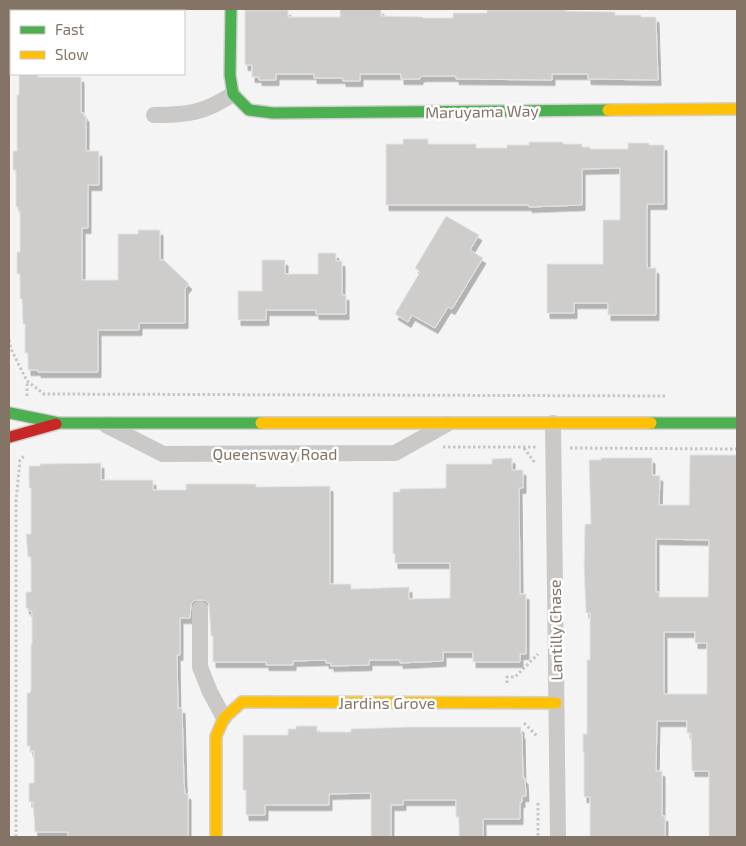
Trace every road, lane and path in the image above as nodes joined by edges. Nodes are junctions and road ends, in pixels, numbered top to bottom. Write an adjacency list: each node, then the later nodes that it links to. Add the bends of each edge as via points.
1 (231, 9): 2 (street, via 230,75)
2 (233, 94): 3 (street, Maruyama Way, via 249,110 273,113); 4 (street, via 216,106 199,112)
3 (737, 109)
4 (154, 115)
5 (9, 340): 6 (path)
6 (27, 380): 7 (path, via 44,394); 9 (path)
7 (666, 396)
8 (9, 413): 9 (street, Queensway Road); 16 (street, via 12,426)
9 (28, 417): 10 (street, Queensway Road)
10 (59, 422): 11 (street, Queensway Road); 15 (street, Queensway Road)
11 (102, 422): 12 (street, Queensway Road); 12 (street, Queensway Road, via 163,454 395,453)
12 (449, 423): 13 (street, Queensway Road)
13 (553, 423): 14 (street, Queensway Road); 19 (street, Lantilly Chase)
14 (737, 423)
15 (28, 432): 16 (street, Queensway Road); 30 (path, via 28,452 20,460 16,501)
16 (9, 438)
17 (443, 447): 18 (path)
18 (524, 447): 19 (path); 21 (path)
19 (553, 448): 20 (path); 25 (street, Lantilly Chase)
20 (737, 449)
21 (536, 466)
22 (200, 609): 26 (street, via 200,667)
23 (538, 645): 24 (path, via 538,655 515,677 507,677)
24 (507, 703): 25 (street, Jardins Grove); 26 (street, Jardins Grove, via 242,702)
25 (556, 703): 33 (street, Lantilly Chase)
26 (224, 718): 31 (street, via 216,736)
27 (523, 722): 28 (path, via 537,735)
28 (537, 745)
29 (538, 800): 32 (path)
30 (16, 837)
31 (216, 837)
32 (538, 837)
33 (558, 837)

